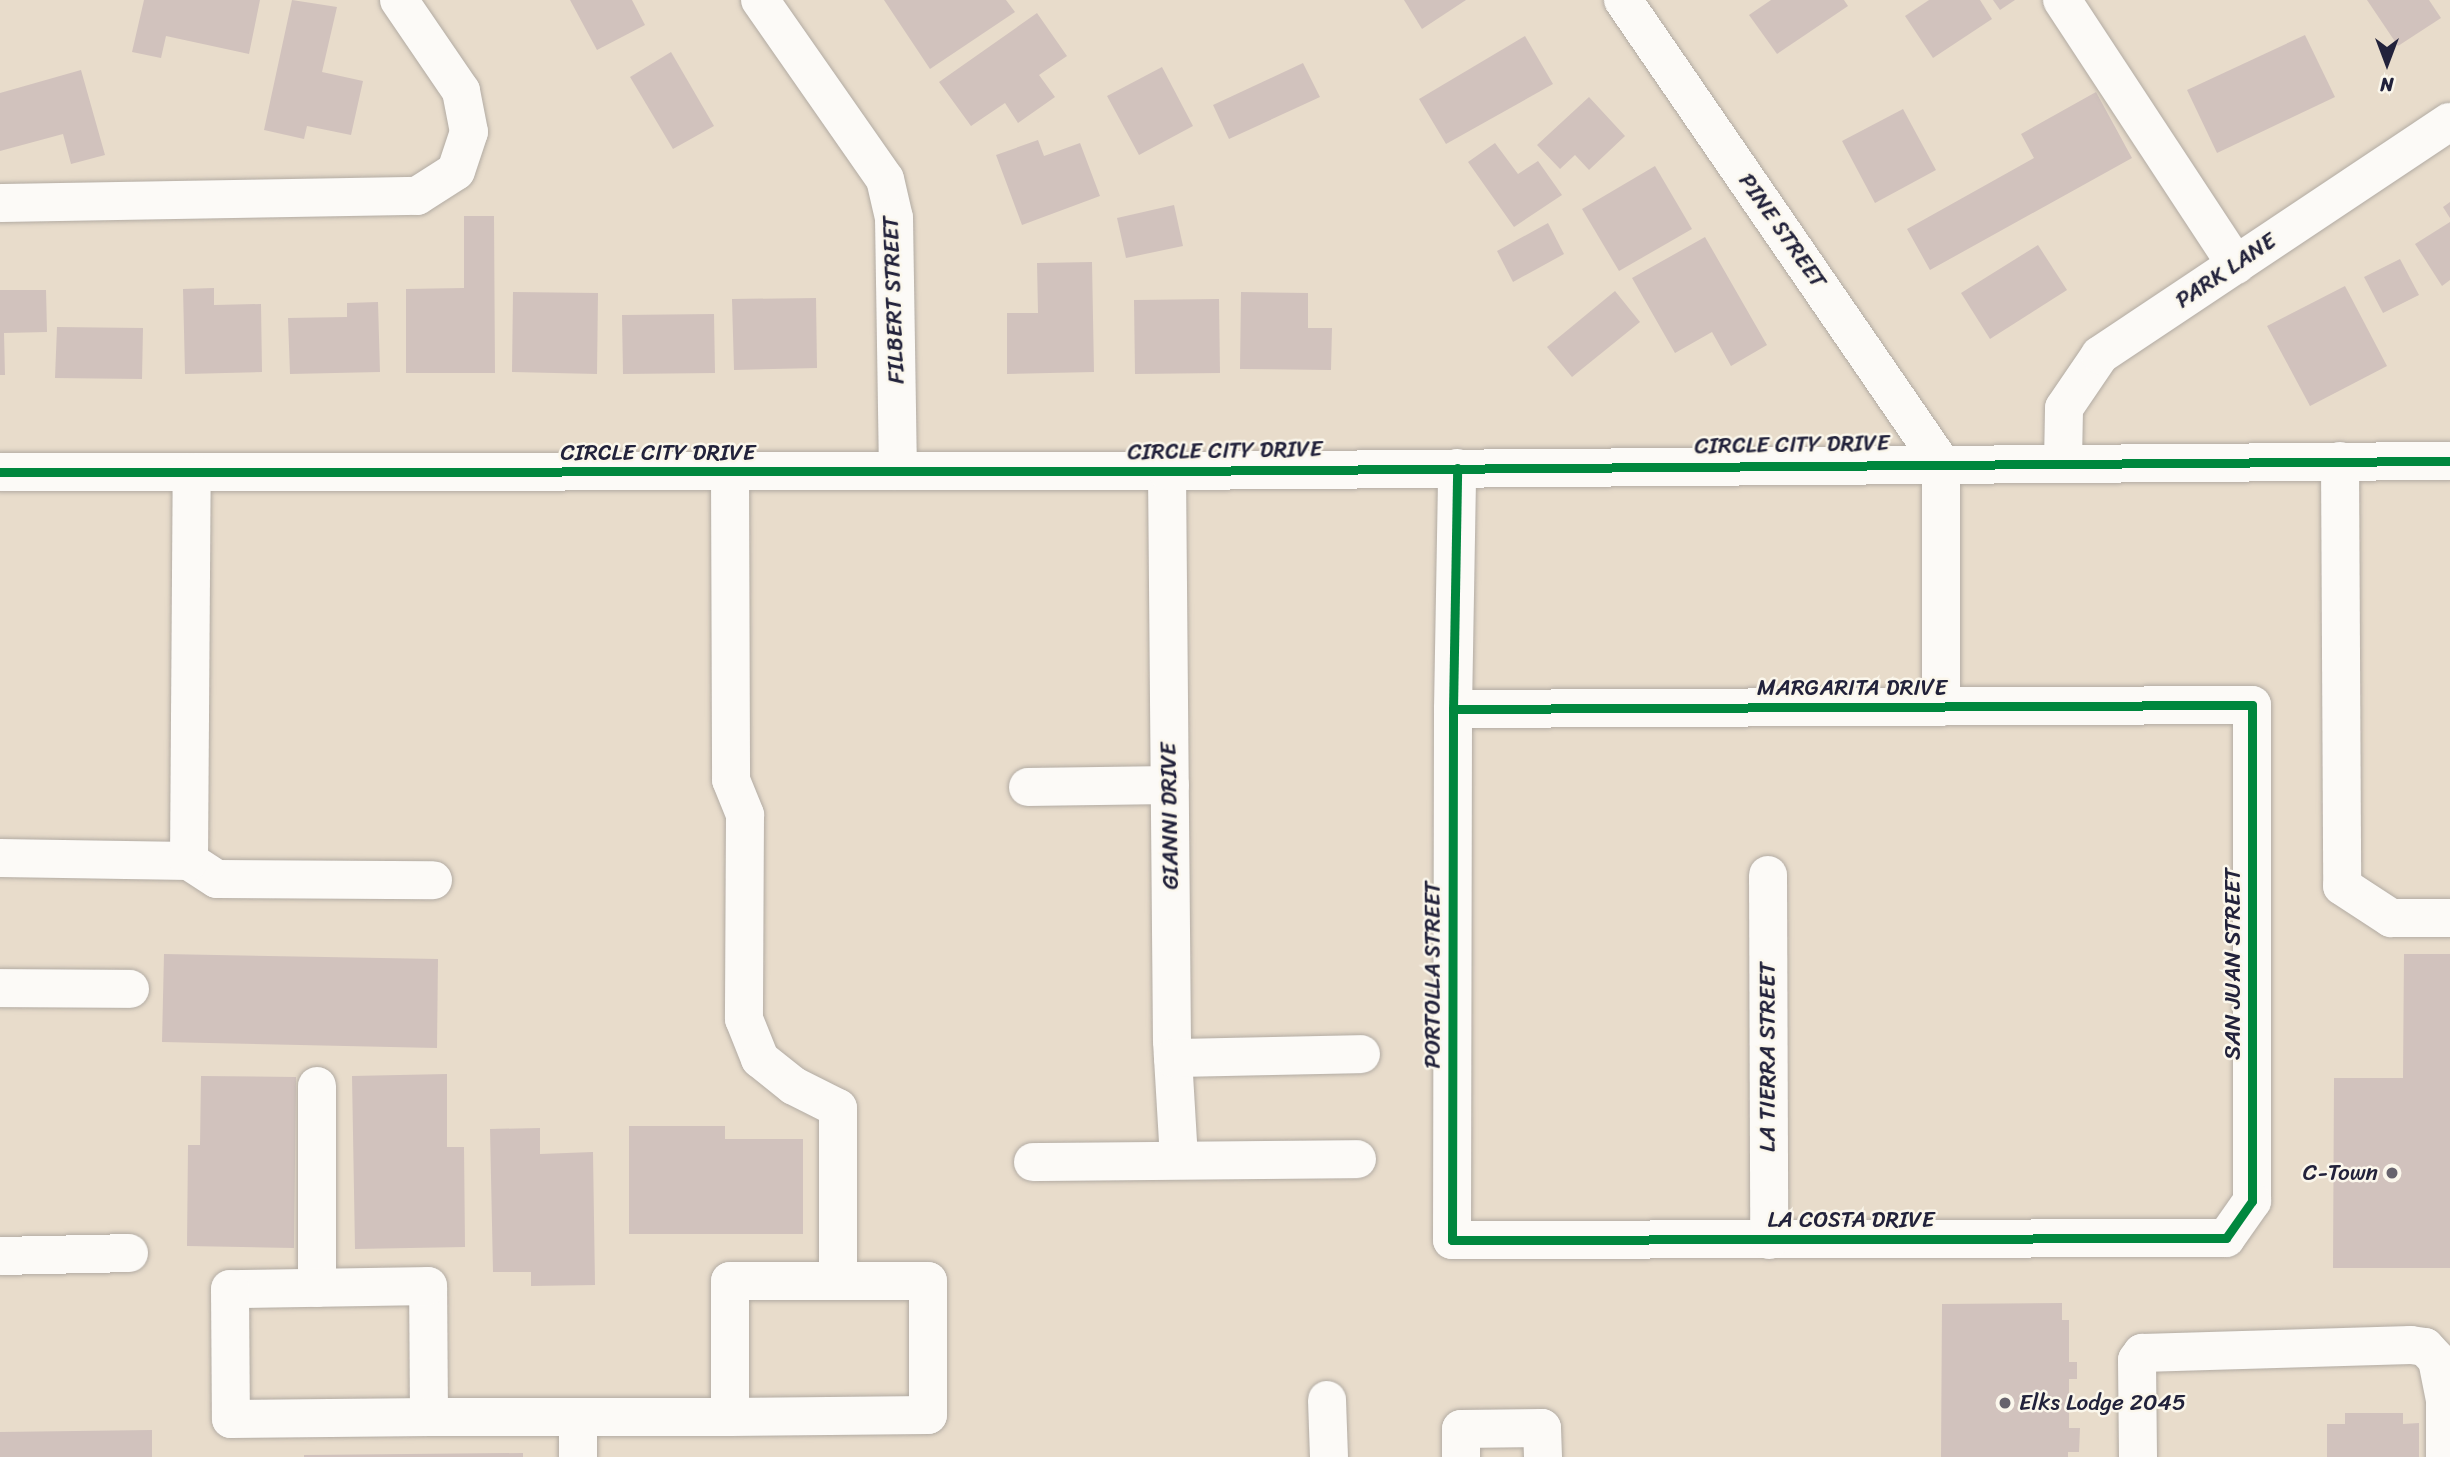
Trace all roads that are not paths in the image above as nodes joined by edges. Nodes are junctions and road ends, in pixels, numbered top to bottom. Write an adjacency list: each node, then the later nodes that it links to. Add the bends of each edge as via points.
1 (399, 0): 6 (street, via 461,91 470,132 456,171 417,196)
2 (760, 0): 13 (street, FILBERT STREET, via 885,179 894,218)
3 (1623, 0): 11 (street, PINE STREET)
4 (2062, 0): 7 (street)
5 (2450, 122): 7 (street, PARK LANE)
6 (0, 203)
7 (2236, 265): 10 (street, PARK LANE, via 2100,355 2064,408)
8 (2340, 461): 9 (street, CIRCLE CITY DRIVE); 10 (street, CIRCLE CITY DRIVE); 27 (street, via 2342,886 2391,918)
9 (2450, 461)
10 (2063, 462): 11 (street, CIRCLE CITY DRIVE)
11 (1941, 463): 12 (street, CIRCLE CITY DRIVE); 19 (street)
12 (1457, 468): 14 (street, CIRCLE CITY DRIVE); 20 (street, PORTOLLA STREET)
13 (898, 471): 14 (street, CIRCLE CITY DRIVE); 17 (street, CIRCLE CITY DRIVE)
14 (1167, 471): 21 (street, GIANNI DRIVE)
15 (0, 472): 16 (street, CIRCLE CITY DRIVE)
16 (192, 472): 17 (street, CIRCLE CITY DRIVE); 24 (street)
17 (730, 473): 41 (street, via 731,780 746,815 744,1019 760,1059 794,1086 838,1108)
18 (2252, 705): 19 (street, MARGARITA DRIVE); 36 (street, SAN JUAN STREET, via 2252,1201)
19 (1941, 707): 20 (street, MARGARITA DRIVE)
20 (1453, 709): 37 (street, PORTOLLA STREET)
21 (1170, 785): 22 (street); 31 (street, GIANNI DRIVE)
22 (1028, 787)
23 (0, 858): 24 (street)
24 (190, 861): 26 (street, via 217,879)
25 (1768, 875): 38 (street, LA TIERRA STREET)
26 (433, 880)
27 (2450, 918)
28 (0, 988): 29 (street)
29 (130, 989)
30 (1361, 1054): 31 (street)
31 (1173, 1058): 34 (street, GIANNI DRIVE)
32 (317, 1086): 42 (street)
33 (1357, 1159): 34 (street)
34 (1179, 1160): 35 (street)
35 (1033, 1162)
36 (2239, 1219): 38 (street, LA COSTA DRIVE, via 2226,1238)
37 (1452, 1240): 38 (street, LA COSTA DRIVE)
38 (1769, 1240)
39 (129, 1253): 40 (street)
40 (0, 1256)
41 (838, 1281): 46 (street, via 730,1281); 46 (street, via 928,1281 928,1415)
42 (317, 1288): 44 (street, via 428,1286); 44 (street, via 230,1289 231,1419)
43 (1328, 1400): 48 (street)
44 (429, 1417): 45 (street)
45 (578, 1417): 46 (street); 47 (street)
46 (730, 1417)
47 (579, 1457)
48 (1329, 1457)
49 (1461, 1457): 50 (street, via 1461,1429 1542,1427)
50 (1543, 1457)
51 (2138, 1457): 52 (street, via 2137,1360 2143,1353 2425,1347 2437,1360 2445,1400)
52 (2445, 1457)

